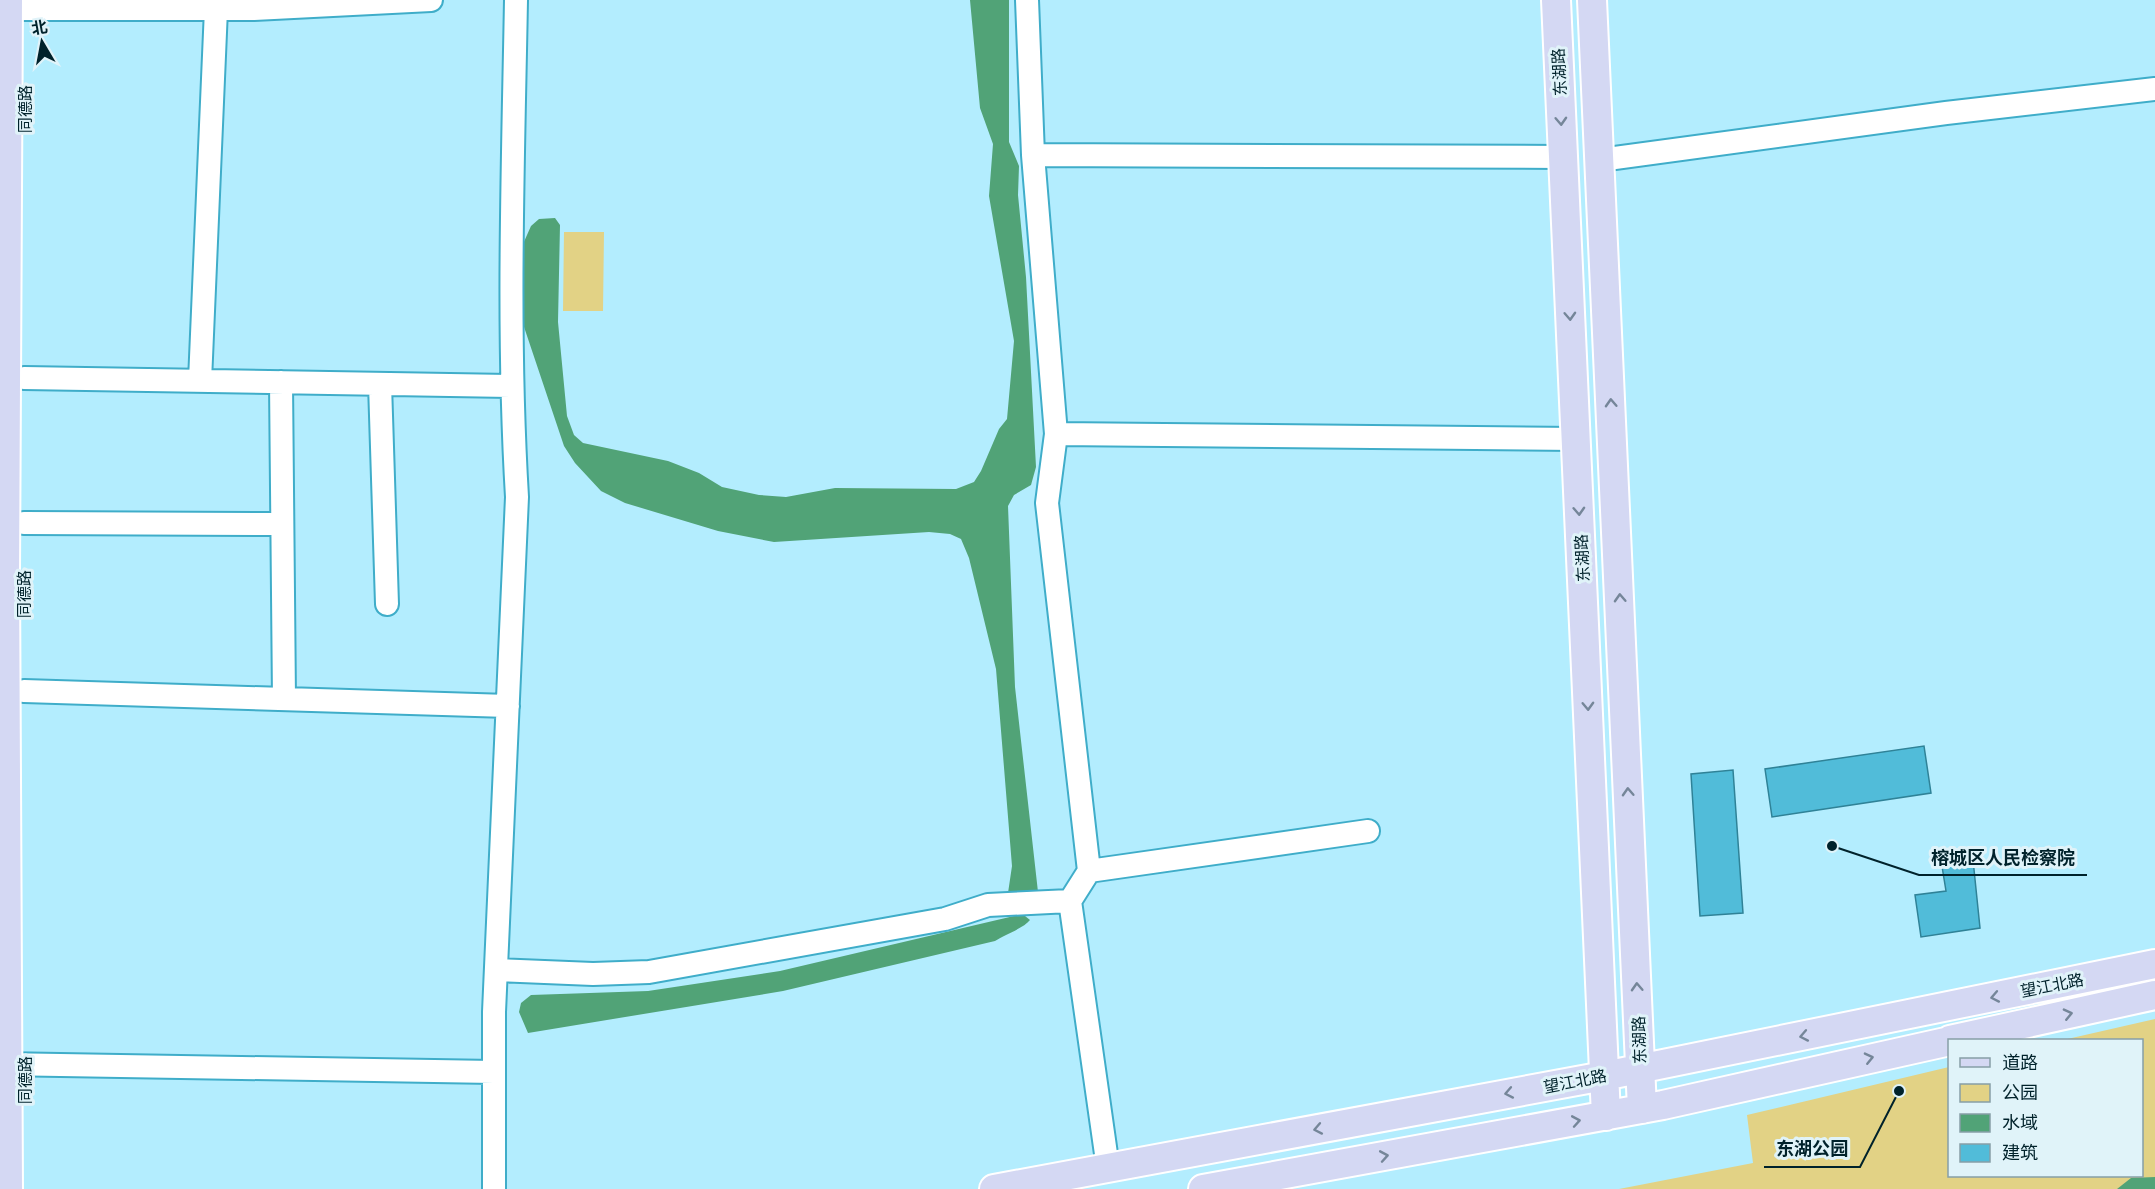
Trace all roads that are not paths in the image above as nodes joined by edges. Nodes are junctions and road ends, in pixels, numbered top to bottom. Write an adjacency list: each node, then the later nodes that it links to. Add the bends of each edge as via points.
1 (431, 0): 7 (street)
2 (516, 0): 17 (street)
3 (1027, 0): 9 (street)
4 (1556, 0): 10 (main road, 东湖路, one-way to 10)
5 (1592, 0): 11 (main road, 东湖路)
6 (13, 6): 7 (street); 12 (main road, 同德路); 13 (main road, 同德路)
7 (216, 9): 14 (street)
8 (2155, 89): 11 (street)
9 (1033, 155): 10 (street); 18 (street)
10 (1563, 157): 19 (main road, 东湖路, one-way to 19)
11 (1600, 160): 36 (main road, 东湖路, one-way to 11)
12 (3, 357): 23 (main road, 同德路)
13 (24, 378): 14 (street); 20 (main road, 同德路)
14 (200, 381): 15 (street)
15 (281, 382): 16 (street); 21 (street)
16 (380, 384): 17 (street); 22 (street)
17 (512, 386): 26 (street, via 517,497)
18 (1056, 434): 19 (street); 28 (street, via 1047,503)
19 (1576, 439): 38 (main road, 东湖路, one-way to 38)
20 (24, 523): 21 (street); 24 (main road, 同德路)
21 (282, 524): 25 (street)
22 (387, 604)
23 (3, 657): 35 (main road, 同德路)
24 (24, 691): 25 (street); 35 (main road, 同德路)
25 (284, 699): 26 (street)
26 (508, 706): 31 (street)
27 (1368, 831): 28 (street)
28 (1089, 872): 29 (street)
29 (1070, 901): 31 (street, via 988,905 945,918 666,970 593,974); 41 (street)
30 (2155, 964): 36 (main road, 望江北路, one-way to 36)
31 (496, 970): 37 (street)
32 (2155, 995): 33 (main road, 望江北路, one-way to 32)
33 (1959, 1039)
34 (1948, 1041): 39 (main road, 望江北路, one-way to 34)
35 (11, 1064): 37 (street); 42 (main road, 同德路); 43 (main road, 同德路)
36 (1640, 1069): 38 (main road, 望江北路); 39 (main road, 东湖路)
37 (494, 1072): 44 (street)
38 (1604, 1076): 40 (main road, 东湖路); 41 (main road, 望江北路, one-way to 41)
39 (1642, 1108): 40 (main road, 望江北路)
40 (1606, 1116): 46 (main road, 望江北路, one-way to 40)
41 (1108, 1168): 45 (main road, 望江北路)
42 (8, 1189)
43 (26, 1189)
44 (494, 1189)
45 (994, 1189)
46 (1203, 1189)

